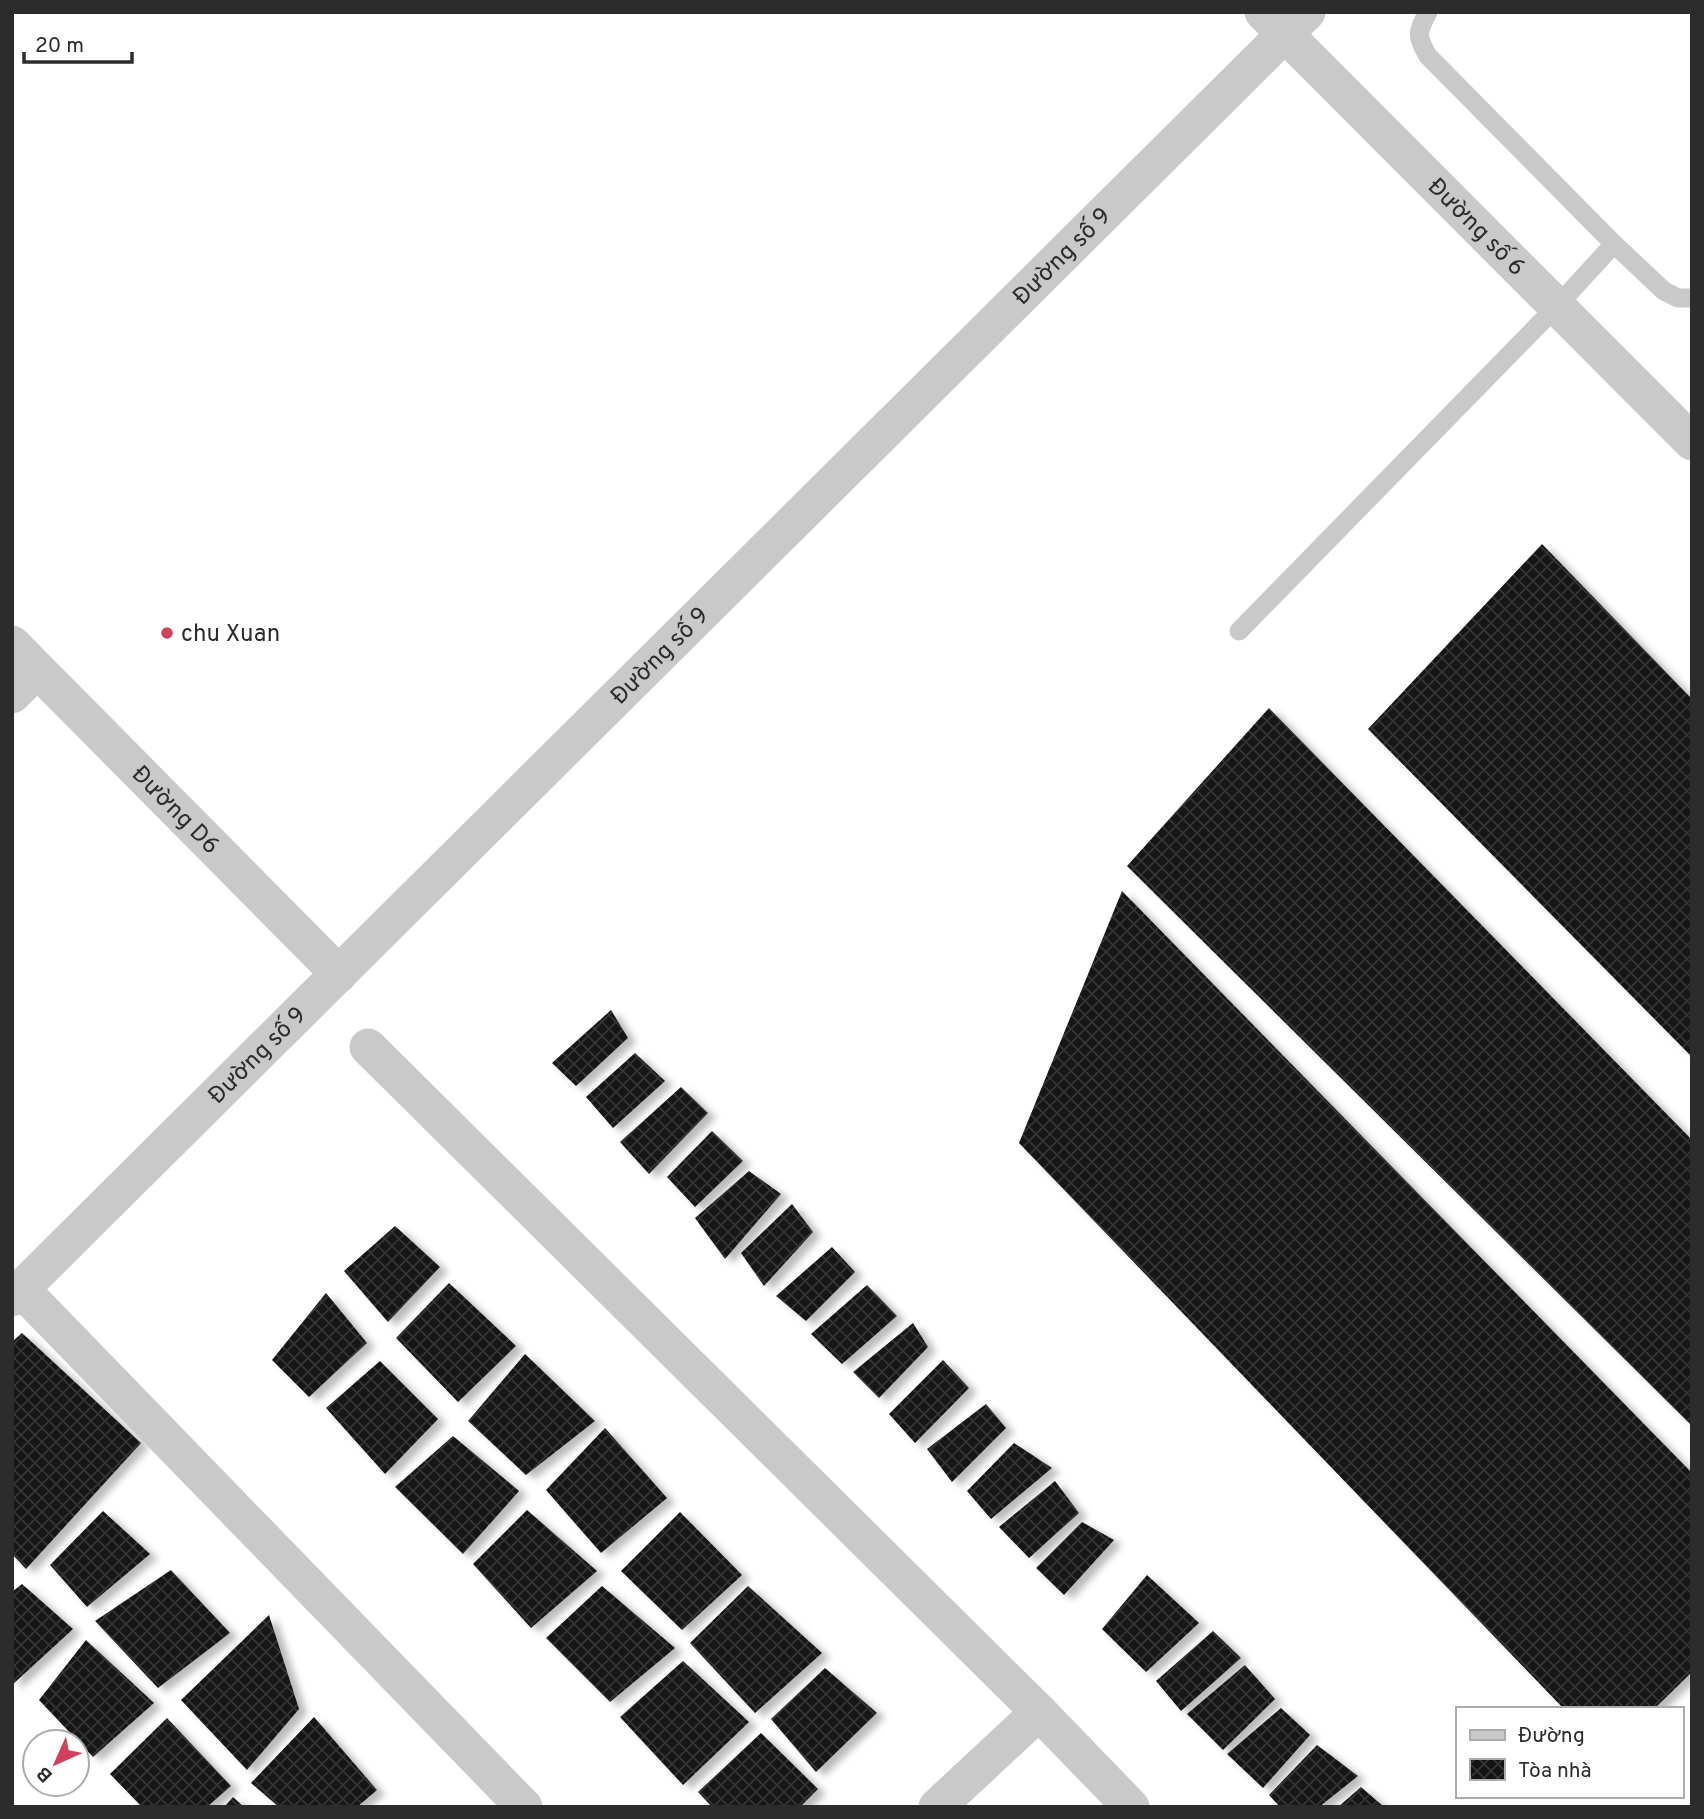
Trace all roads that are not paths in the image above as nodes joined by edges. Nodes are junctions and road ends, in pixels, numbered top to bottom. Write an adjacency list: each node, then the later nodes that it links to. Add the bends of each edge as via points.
1 (1428, 12): 3 (lane, via 1419,39 1428,56)
2 (1284, 20): 5 (street, Đường số 6); 10 (street, Đường số 9)
3 (1614, 244): 4 (lane, via 1664,290 1678,298); 5 (lane)
4 (1692, 298)
5 (1556, 307): 6 (street, Đường số 6); 7 (lane)
6 (1692, 442)
7 (1239, 631)
8 (25, 657): 9 (street); 10 (street, Đường D6)
9 (12, 695)
10 (339, 974): 12 (street, Đường số 9)
11 (368, 1046): 13 (street)
12 (17, 1293): 14 (street)
13 (1039, 1713): 15 (street); 16 (street)
14 (524, 1807)
15 (937, 1807)
16 (1131, 1807)

